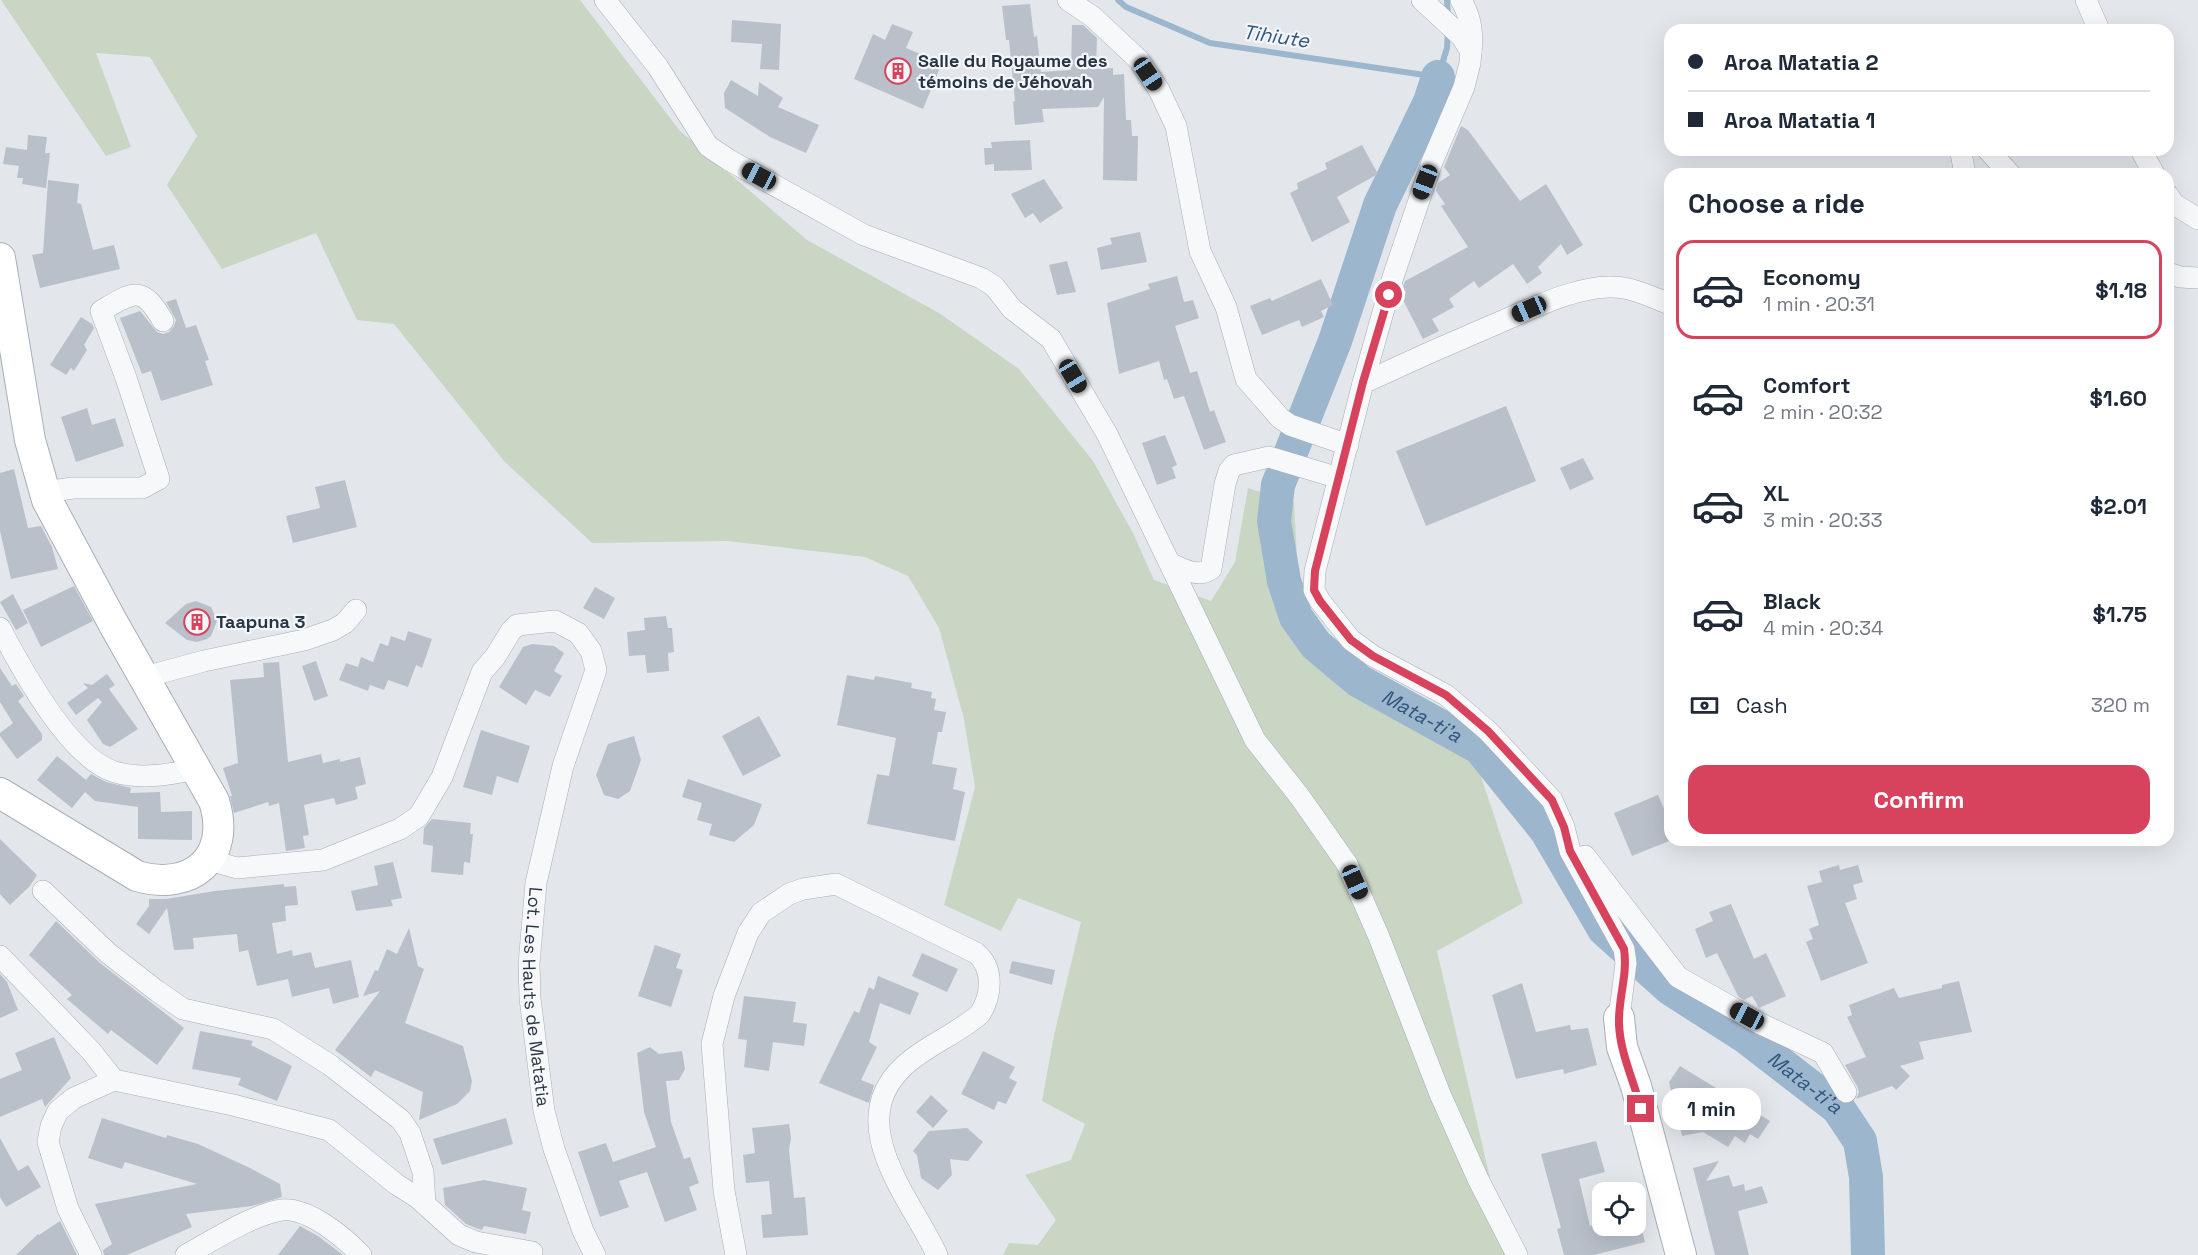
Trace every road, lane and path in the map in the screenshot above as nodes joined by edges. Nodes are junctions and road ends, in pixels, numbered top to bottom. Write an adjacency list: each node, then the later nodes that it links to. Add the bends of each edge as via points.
1 (604, 0): 21 (street, via 658,67 708,146 864,235 981,278 994,286 1012,309 1051,339 1107,434)
2 (1068, 0): 18 (street, via 1139,60 1176,126 1200,251 1226,307 1246,379 1290,425)
3 (1422, 0): 7 (street, via 1462,38)
4 (1461, 0): 7 (street, via 1473,32)
5 (2086, 0): 6 (street)
6 (2096, 24)
7 (1471, 52): 17 (street, via 1464,87 1418,201)
8 (1994, 156): 9 (street)
9 (2004, 168)
10 (2174, 204): 11 (street)
11 (2198, 219)
12 (0, 258): 20 (main road, via 30,440)
13 (2174, 275): 14 (street)
14 (2198, 278)
15 (1664, 302): 17 (street, via 1612,287 1575,293 1448,343)
16 (163, 321): 20 (street, via 145,296 135,294 101,311 159,479 142,488)
17 (1363, 382): 18 (street)
18 (1348, 445): 19 (street)
19 (1339, 478): 21 (street, via 1269,457 1234,465 1225,484 1211,569 1198,574); 27 (street, via 1315,571 1314,590 1320,601 1351,640 1446,695 1488,731 1552,800)
20 (45, 492): 24 (main road, via 72,549)
21 (1171, 564): 42 (street, via 1255,740 1347,864 1445,1105)
22 (356, 610): 24 (street, via 333,630 304,640)
23 (0, 628): 25 (street, via 58,723 99,765 113,772 147,777)
24 (145, 677): 25 (main road)
25 (197, 769): 28 (main road, via 219,815 218,844)
26 (0, 793): 28 (main road, via 137,876 177,880)
27 (1564, 827): 31 (street, via 1570,851 1624,949 1626,963); 33 (street, via 1678,977 1761,1024 1823,1053)
28 (209, 860): 39 (street, Lot. Les Hauts de Matatia, via 237,868 323,860 400,829 419,816 442,777 482,672 511,631 517,625 555,621 578,633 591,651 596,670 562,766 536,883 529,964 544,1111 583,1231)
29 (43, 891): 34 (street, via 108,953 183,1009 273,1029 330,1065 401,1120 410,1133 423,1172)
30 (0, 956): 32 (street)
31 (1619, 1018): 43 (main road, via 1622,1047)
32 (114, 1080): 34 (street, via 329,1130); 36 (street, via 74,1098 58,1111 48,1142 68,1209)
33 (1846, 1092)
34 (424, 1204): 35 (street, via 459,1235)
35 (532, 1252)
36 (91, 1255)
37 (186, 1255): 38 (street, via 262,1216 284,1209 304,1214 344,1237)
38 (361, 1255)
39 (595, 1255)
40 (736, 1255): 41 (street, via 724,1191 712,1053 724,996 748,933 761,913 789,894 836,884 976,952 990,978 988,1001 980,1014 902,1067 881,1103 879,1137 886,1161)
41 (937, 1255)
42 (1516, 1255)
43 (1681, 1255)

